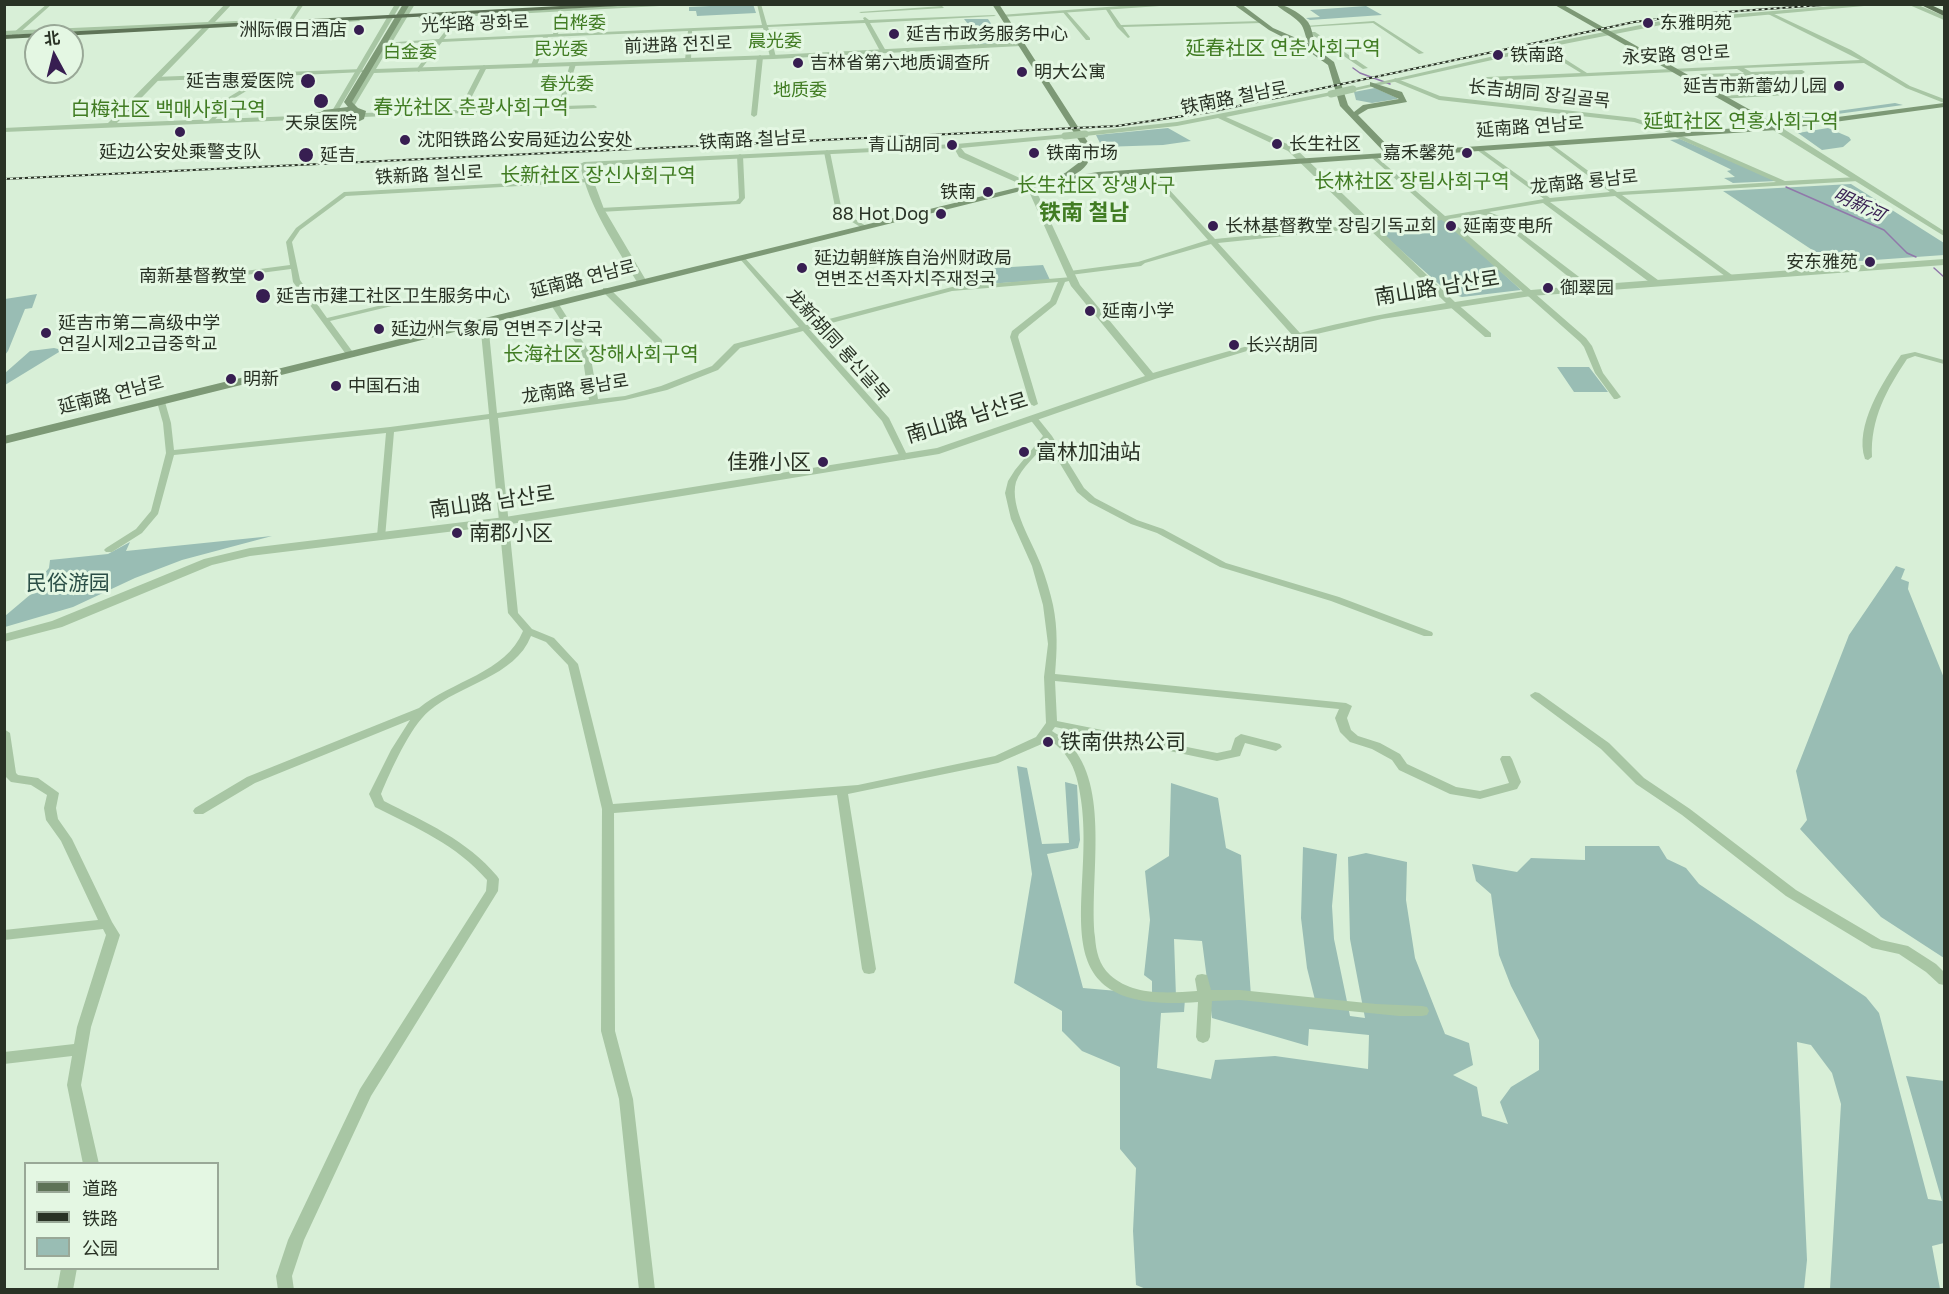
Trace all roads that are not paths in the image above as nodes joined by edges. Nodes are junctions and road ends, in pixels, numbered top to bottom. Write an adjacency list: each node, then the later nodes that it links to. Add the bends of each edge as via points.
1 (50, 4): 48 (street)
2 (229, 4): 42 (street)
3 (303, 4): 38 (street)
4 (595, 4): 23 (street)
5 (624, 4): 23 (main road)
6 (652, 4): 26 (main road)
7 (693, 4): 26 (street)
8 (759, 4): 43 (street)
9 (860, 4): 27 (street)
10 (986, 4): 33 (main road)
11 (994, 4): 33 (main road)
12 (1185, 4): 24 (street, 光华路 광화로)
13 (1236, 4): 39 (main road)
14 (1278, 4): 45 (main road)
15 (1562, 4): 19 (street)
16 (1883, 4): 29 (street, 铁南路 철남로)
17 (1910, 4): 35 (street)
18 (1922, 4): 25 (main road)
19 (1557, 5): 47 (main road)
20 (540, 6): 22 (street); 23 (street)
21 (941, 6): 27 (street); 36 (street)
22 (492, 7): 30 (street)
23 (569, 7): 31 (main road)
24 (1107, 9): 28 (street, 光华路 광화로); 41 (street)
25 (1939, 9)
26 (560, 11): 30 (main road); 31 (street); 51 (street)
27 (861, 12): 40 (street)
28 (1064, 12): 33 (street, 光华路 광화로); 55 (street)
29 (1770, 13): 47 (street, 铁南路 철남로, via 1686,20); 68 (street)
30 (438, 15): 31 (main road); 32 (main road); 34 (main road)
31 (454, 15): 32 (main road); 34 (street); 56 (street)
32 (398, 16): 34 (main road); 37 (main road); 37 (main road); 57 (main road); 76 (main road)
33 (998, 16): 36 (street, 光华路 광화로); 58 (main road)
34 (424, 18)
35 (1944, 18)
36 (951, 19): 40 (street, 光华路 광화로)
37 (359, 20): 38 (main road); 42 (main road)
38 (290, 21): 42 (main road)
39 (1262, 22): 41 (street); 44 (main road)
40 (868, 23): 43 (street, 光华路 광화로); 63 (street)
41 (1119, 26): 54 (street)
42 (209, 27): 48 (main road); 49 (street); 50 (main road); 82 (street)
43 (765, 28): 46 (street, 光华路 광화로); 66 (street)
44 (1273, 29): 45 (main road); 59 (main road)
45 (1309, 29): 59 (main road); 60 (street); 64 (street, via 1374,22)
46 (690, 31): 51 (street, 光华路 광화로); 67 (street)
47 (1611, 33): 62 (street, 铁南路 철남로); 75 (main road)
48 (15, 34): 50 (main road)
49 (84, 35)
50 (4, 36): 52 (street)
51 (555, 36): 53 (street, 光华路 광화로)
52 (24, 37)
53 (546, 37): 56 (street, 光华路 광화로); 70 (street)
54 (1128, 37)
55 (1088, 39)
56 (439, 41): 57 (street, 光华路 광화로); 74 (street)
57 (387, 43): 76 (main road)
58 (1017, 44): 63 (street, 前进路 전진로); 112 (main road, via 1081,146 1082,157)
59 (1311, 45): 60 (street); 61 (street); 86 (main road, via 1341,68); 108 (main road, via 1331,64 1347,110)
60 (1329, 45): 73 (street)
61 (1289, 47)
62 (1536, 48): 78 (street); 84 (street, 铁南路 철남로)
63 (883, 51): 66 (street, 前进路 전진로)
64 (1421, 53)
65 (760, 57): 66 (street, 前进路 전진로); 67 (street, 前进路 전진로); 96 (street)
66 (773, 57)
67 (688, 60): 69 (street, 前进路 전진로)
68 (1866, 62): 72 (street, 永安路 영안로); 88 (street)
69 (573, 64): 70 (street, 前进路 전진로); 91 (street)
70 (534, 65): 71 (street, 前进路 전진로)
71 (484, 67): 74 (street, 前进路 전진로); 94 (street)
72 (1737, 67): 75 (street, 永安路 영안로); 79 (street)
73 (1365, 68)
74 (419, 69): 76 (street, 前进路 전진로)
75 (1675, 70): 78 (street, 永安路 영안로); 87 (main road)
76 (364, 71): 80 (street, 前进路 전진로); 92 (main road, via 344,103); 93 (main road, via 348,102)
77 (1802, 72): 79 (street)
78 (1586, 74): 83 (street, 永安路 영안로)
79 (1750, 74): 81 (street); 87 (street, via 1784,94)
80 (257, 75): 82 (street, 前进路 전진로); 99 (street)
81 (1699, 76)
82 (155, 79): 100 (street)
83 (1487, 79)
84 (1394, 80): 85 (street, 铁南路 철남로); 103 (street, 长吉胡同 장길골목, via 1439,98 1635,120)
85 (1376, 84): 86 (street, 铁南路 철남로); 89 (main road, via 1404,98 1400,103)
86 (1352, 97): 89 (main road); 95 (main road, via 1350,104); 97 (street, 铁南路 철남로, bridge, via 1332,94)
87 (1720, 97): 101 (main road)
88 (1944, 103): 101 (main road, 延南路 연남로)
89 (1374, 105): 95 (main road)
90 (594, 107): 91 (street)
91 (560, 108): 94 (street)
92 (333, 110): 93 (main road); 98 (main road)
93 (356, 110): 94 (street); 98 (main road, via 354,121 338,124 322,124)
94 (461, 112)
95 (1357, 113): 108 (main road)
96 (754, 115)
97 (1219, 116): 105 (street, 铁南路 철남로, bridge, via 1153,128); 111 (street, via 1284,144)
98 (317, 117): 99 (street)
99 (212, 121): 100 (street)
100 (111, 125): 102 (street)
101 (1776, 128): 103 (main road, 延南路 연남로); 115 (street)
102 (4, 130)
103 (1678, 135): 104 (main road, 延南路 연남로); 118 (street, 长吉胡同 장길골목)
104 (1549, 144): 106 (main road, 延南路 연남로); 120 (street)
105 (956, 146): 107 (street, 铁南路 철남로); 119 (street, via 962,155)
106 (1479, 149): 108 (main road, 延南路 연남로); 121 (street)
107 (827, 152): 109 (street, 铁南路 철남로); 126 (street, via 840,212)
108 (1396, 155): 110 (main road, 延南路 연남로)
109 (740, 156): 116 (street, 铁南路 철남로, via 584,164); 122 (street, via 742,198 738,203)
110 (1373, 156): 111 (main road, 延南路 연남로); 124 (street)
111 (1305, 161): 113 (main road, 延南路 연남로); 125 (street)
112 (1076, 167): 114 (main road); 117 (main road, 延南路 연남로); 119 (main road, 延南路 연남로)
113 (1151, 172): 114 (main road, 延南路 연남로); 128 (street)
114 (1118, 174): 117 (main road)
115 (1858, 179): 118 (street, 龙南路 룡남로); 127 (street)
116 (587, 181): 122 (street); 131 (street, 铁新路 철신로, via 344,194 291,236)
117 (1047, 183): 119 (main road, 延南路 연남로)
118 (1786, 184): 120 (street, 龙南路 룡남로)
119 (1030, 186): 126 (main road, 延南路 연남로); 133 (street)
120 (1617, 194): 121 (street, 龙南路 룡남로); 132 (street)
121 (1547, 200): 123 (street, 龙南路 룡남로); 136 (street)
122 (600, 210): 135 (street)
123 (1477, 211): 124 (street, 龙南路 룡남로); 137 (street, via 1497,217)
124 (1444, 218): 125 (street, 龙南路 룡남로); 139 (street)
125 (1370, 225): 128 (street, 龙南路 룡남로); 141 (street)
126 (864, 227): 129 (main road, 延南路 연남로)
127 (1944, 234)
128 (1213, 241): 133 (street, 龙南路 룡남로, via 1153,257 1142,264); 146 (street)
129 (742, 258): 135 (main road, 延南路 연남로); 145 (street, 龙新胡同 룡신골목)
130 (1944, 262): 132 (street, 南山路 남산로)
131 (292, 267): 134 (street); 143 (street, via 296,280)
132 (1728, 277): 136 (street, 南山路 남산로)
133 (1068, 278): 145 (street, 龙南路 룡남로, via 952,289); 151 (street); 155 (street, via 1053,302 1014,337)
134 (192, 280)
135 (642, 282): 138 (main road, 延南路 연남로)
136 (1654, 282): 137 (street, 南山路 남산로)
137 (1588, 288): 139 (street, 南山路 남산로)
138 (606, 290): 142 (main road, 延南路 연남로); 148 (street)
139 (1531, 293): 141 (street, 南山路 남산로); 152 (street, via 1588,346 1599,373)
140 (425, 297): 143 (street)
141 (1452, 304): 146 (street, 南山路 남산로); 147 (street)
142 (555, 305): 144 (main road, 延南路 연남로); 154 (street, via 585,353)
143 (327, 320): 149 (street)
144 (484, 322): 149 (main road, 延南路 연남로); 156 (street)
145 (804, 330): 154 (street, 龙南路 룡남로, via 737,346 715,368 664,388); 163 (street, 龙新胡同 룡신골목, via 886,420)
146 (1297, 335): 151 (street, 南山路 남산로)
147 (1488, 335)
148 (659, 342)
149 (351, 355): 153 (main road, 延南路 연남로)
150 (1944, 362): 162 (street, via 1915,354 1904,357 1872,415)
151 (1151, 377): 157 (street, 南山路 남산로)
152 (1617, 398)
153 (161, 402): 160 (main road, 延南路 연남로); 161 (street)
154 (594, 403): 156 (street, 龙南路 룡남로)
155 (1034, 404)
156 (494, 416): 158 (street, 龙南路 룡남로); 164 (street)
157 (1033, 418): 159 (street); 163 (street, 南山路 남산로, via 939,451)
158 (390, 430): 161 (street, 龙南路 룡남로); 165 (street)
159 (1048, 436): 168 (street, via 1080,490 1101,505 1223,565 1335,599); 172 (street, via 1018,470 1010,493 1048,605 1053,644)
160 (4, 441)
161 (170, 453): 166 (street, via 155,512 139,531)
162 (1868, 457)
163 (903, 458): 164 (street, 南山路 남산로)
164 (505, 521): 165 (street, 南山路 남산로); 167 (street, via 513,613)
165 (382, 536): 169 (street, 南山路 남산로, via 281,547 208,562 57,624)
166 (109, 550)
167 (528, 631): 170 (street); 171 (street, via 525,643)
168 (1428, 634)
169 (4, 638)
170 (550, 640): 171 (street, via 529,643); 180 (street, via 573,664)
171 (515, 652): 174 (street, via 500,665 437,698)
172 (1049, 677): 175 (street); 178 (street, via 1346,706 1341,718 1346,732 1354,739 1376,746 1403,767 1454,791 1480,795 1513,786)
173 (1535, 695): 186 (street, via 1605,746 1640,781 1791,893 1877,944 1903,950)
174 (421, 711): 181 (street, via 251,780); 195 (street, via 375,794 379,804 465,849 493,879 492,891 365,1093 296,1239 284,1276)
175 (1049, 728): 177 (street, via 1217,757 1236,753 1241,738); 179 (street, via 1040,740 998,759); 187 (street, via 1075,759 1082,778 1089,819 1091,960 1102,976 1121,989 1149,998)
176 (4, 732): 182 (street, via 10,774 53,793 52,820 66,839)
177 (1276, 747)
178 (1506, 759)
179 (842, 790): 180 (street); 184 (street)
180 (608, 808): 196 (street, via 608,1031 626,1099)
181 (198, 811)
182 (106, 924): 183 (street); 190 (street, via 113,934 112,941)
183 (4, 935)
184 (869, 969)
185 (1202, 979): 187 (street)
186 (1944, 980)
187 (1205, 996): 188 (street, via 1239,995); 189 (street)
188 (1422, 1011)
189 (1203, 1037)
190 (80, 1049): 191 (street); 192 (street, via 74,1085)
191 (4, 1058)
192 (91, 1162)
193 (69, 1270): 194 (street)
194 (65, 1290)
195 (286, 1290)
196 (648, 1290)

